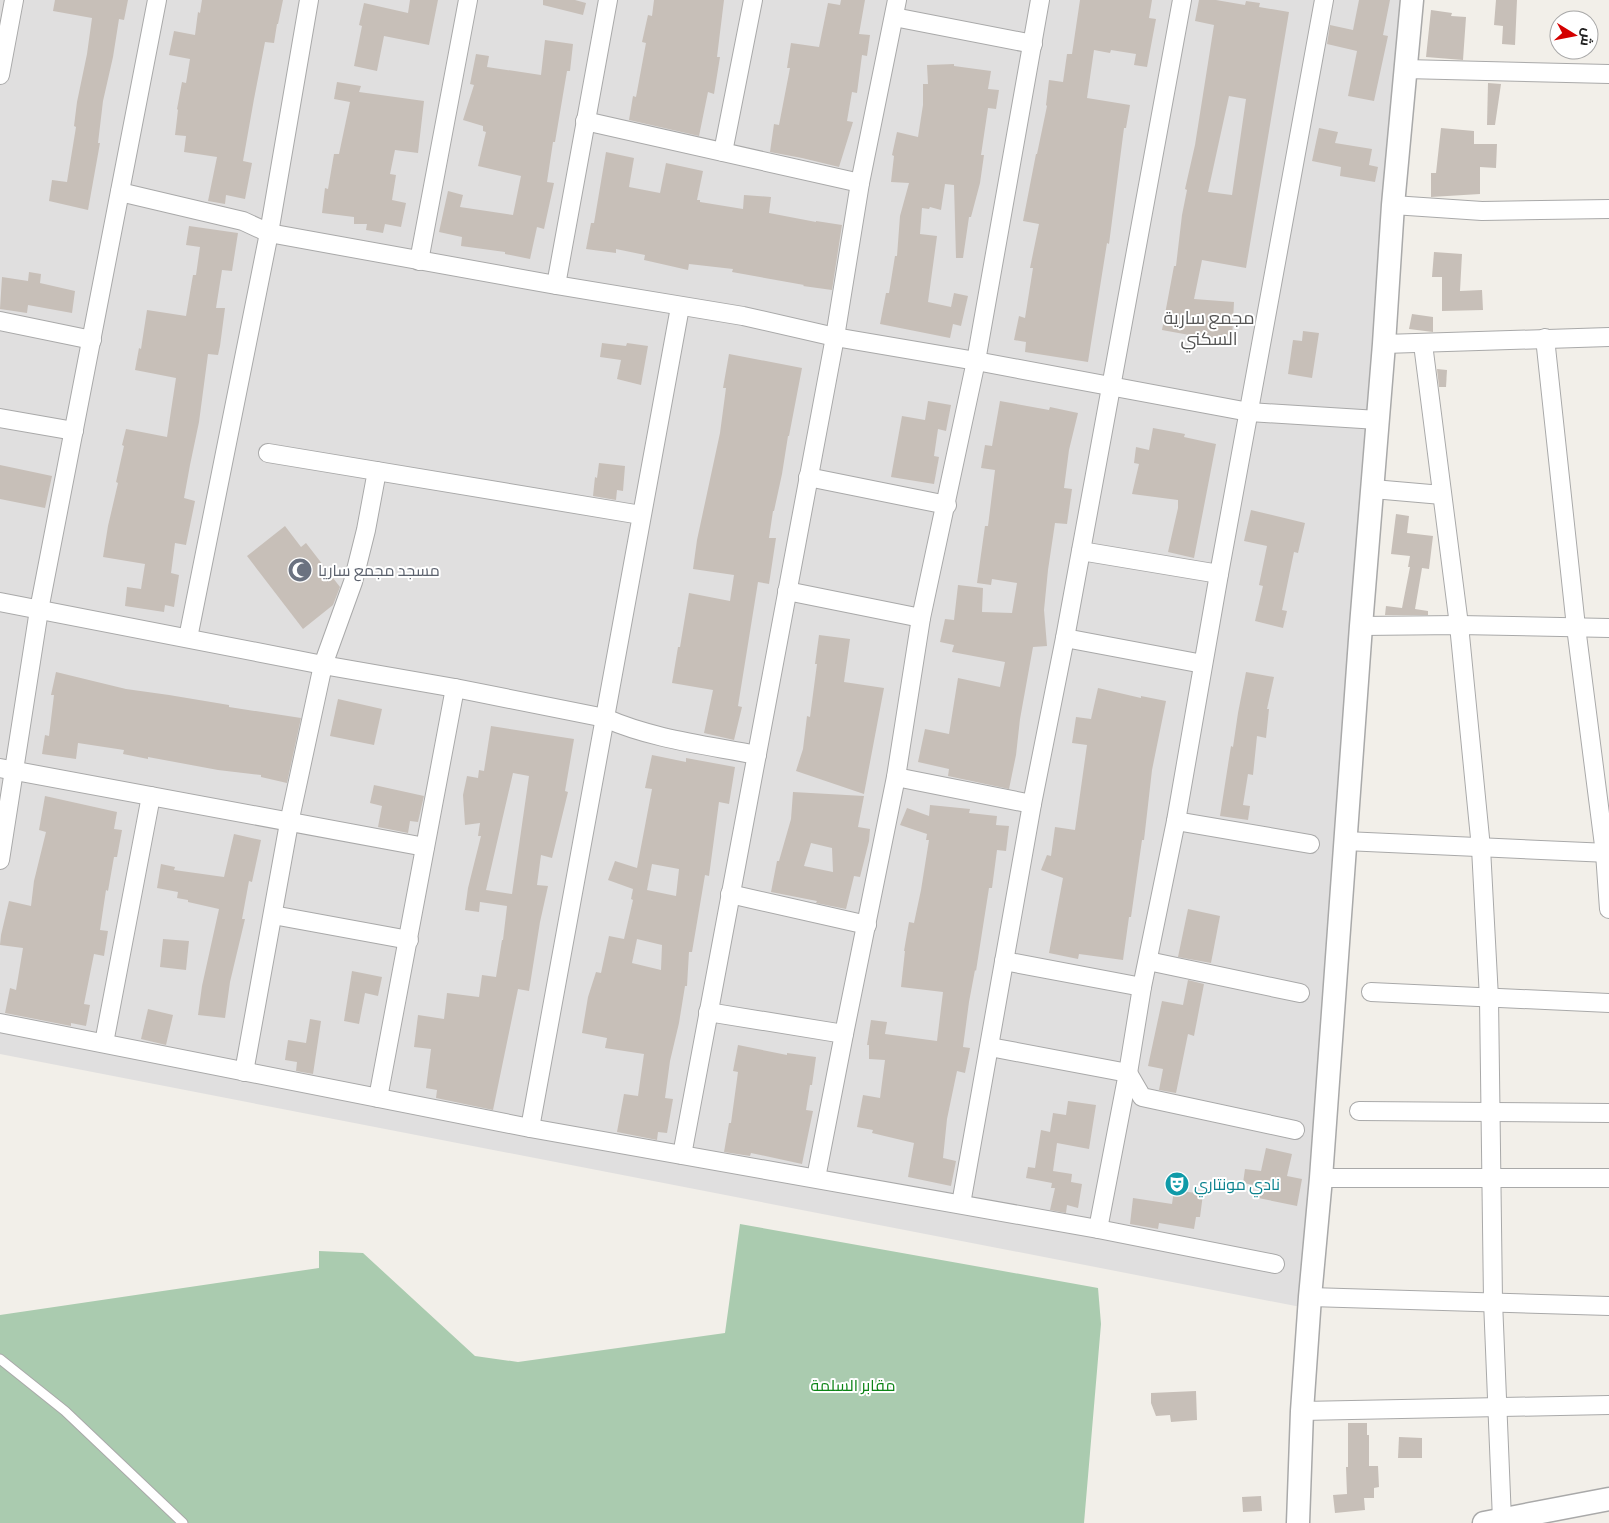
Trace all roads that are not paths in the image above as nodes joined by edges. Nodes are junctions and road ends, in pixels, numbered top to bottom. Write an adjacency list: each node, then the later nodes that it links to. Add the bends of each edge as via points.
1 (14, 0): 15 (street)
2 (157, 0): 19 (street)
3 (309, 0): 22 (street)
4 (468, 0): 23 (street)
5 (608, 0): 16 (street)
6 (753, 0): 17 (street)
7 (1040, 0): 12 (street)
8 (1182, 0): 34 (street)
9 (1324, 0): 35 (street)
10 (1412, 0): 13 (street)
11 (895, 8): 12 (street); 18 (street)
12 (1033, 44): 33 (street)
13 (1405, 69): 14 (street); 20 (street)
14 (1609, 74)
15 (0, 75)
16 (586, 121): 17 (street); 24 (street)
17 (723, 152): 18 (street)
18 (860, 183): 27 (street)
19 (120, 192): 22 (street, via 243,221); 30 (street)
20 (1393, 205): 21 (street, via 1482,211); 31 (street)
21 (1609, 209)
22 (269, 233): 23 (street); 56 (street)
23 (419, 261): 24 (street)
24 (556, 285): 25 (street)
25 (680, 307): 27 (street, via 743,316); 45 (street)
26 (0, 321): 30 (street)
27 (835, 337): 33 (street); 41 (street)
28 (1609, 337): 29 (street)
29 (1545, 338): 32 (street); 54 (street)
30 (92, 340): 38 (street)
31 (1384, 344): 32 (street); 37 (street)
32 (1423, 344): 43 (street)
33 (976, 361): 34 (street); 44 (street)
34 (1110, 386): 35 (street); 46 (street)
35 (1249, 412): 37 (street); 47 (street)
36 (0, 418): 38 (street)
37 (1378, 420): 42 (street)
38 (74, 431): 50 (street)
39 (268, 453): 40 (street)
40 (377, 471): 45 (street); 59 (street, via 353,582)
41 (808, 477): 44 (street); 48 (street)
42 (1373, 488): 43 (street); 53 (street)
43 (1442, 495): 52 (street)
44 (947, 505): 51 (street)
45 (641, 515): 61 (street)
46 (1081, 550): 47 (street); 57 (street)
47 (1219, 574): 58 (street)
48 (787, 591): 51 (street); 62 (street)
49 (0, 602): 50 (street)
50 (39, 610): 56 (street); 63 (street)
51 (921, 618): 65 (street)
52 (1459, 625): 53 (street); 54 (street); 73 (street)
53 (1361, 626): 70 (street)
54 (1576, 627): 55 (street); 64 (street)
55 (1609, 628)
56 (188, 638): 59 (street)
57 (1065, 638): 58 (street); 67 (street)
58 (1203, 664): 68 (street)
59 (323, 665): 60 (street); 69 (street)
60 (455, 688): 61 (street); 72 (street)
61 (605, 718): 62 (street, via 642,731); 99 (street)
62 (757, 755): 76 (street)
63 (7, 769): 66 (street); 75 (street)
64 (1602, 771): 74 (street)
65 (896, 777): 67 (street); 79 (street)
66 (151, 796): 69 (street); 91 (street)
67 (1032, 804): 81 (street)
68 (1176, 821): 71 (street); 82 (street)
69 (289, 823): 72 (street); 78 (street)
70 (1345, 841): 73 (street); 103 (street)
71 (1310, 844)
72 (425, 847): 80 (street)
73 (1481, 848): 74 (street); 86 (street)
74 (1607, 853): 77 (street)
75 (0, 860)
76 (730, 894): 79 (street); 88 (street)
77 (1609, 909)
78 (273, 915): 80 (street); 93 (street)
79 (867, 925): 90 (street)
80 (409, 940): 95 (street)
81 (1004, 961): 83 (street); 92 (street)
82 (1148, 961): 83 (street); 84 (street)
83 (1142, 987): 94 (street)
84 (1300, 992)
85 (1371, 992): 86 (street)
86 (1489, 998): 87 (street); 97 (street)
87 (1609, 1003)
88 (708, 1012): 90 (street); 101 (street)
89 (0, 1023): 91 (street)
90 (844, 1034): 102 (street)
91 (104, 1043): 93 (street)
92 (990, 1047): 94 (street); 106 (street)
93 (244, 1072): 95 (street)
94 (1128, 1073): 100 (street, via 1142,1097); 107 (street)
95 (378, 1098): 99 (street)
96 (1359, 1111): 97 (street)
97 (1491, 1113): 98 (street); 105 (street)
98 (1609, 1113)
99 (530, 1128): 101 (street)
100 (1295, 1130)
101 (682, 1155): 102 (street)
102 (816, 1178): 106 (street)
103 (1321, 1178): 105 (street); 109 (street)
104 (1609, 1178): 105 (street)
105 (1492, 1179): 110 (street)
106 (961, 1204): 107 (street)
107 (1098, 1229): 108 (street)
108 (1276, 1264)
109 (1310, 1297): 110 (street); 115 (street)
110 (1494, 1301): 111 (street); 114 (street)
111 (1609, 1306)
112 (0, 1359): 118 (lane, via 65,1411)
113 (1609, 1405): 114 (street)
114 (1498, 1408): 115 (street); 117 (street)
115 (1302, 1411): 119 (street)
116 (1609, 1499): 117 (street)
117 (1493, 1521)
118 (183, 1523)
119 (1298, 1523)

